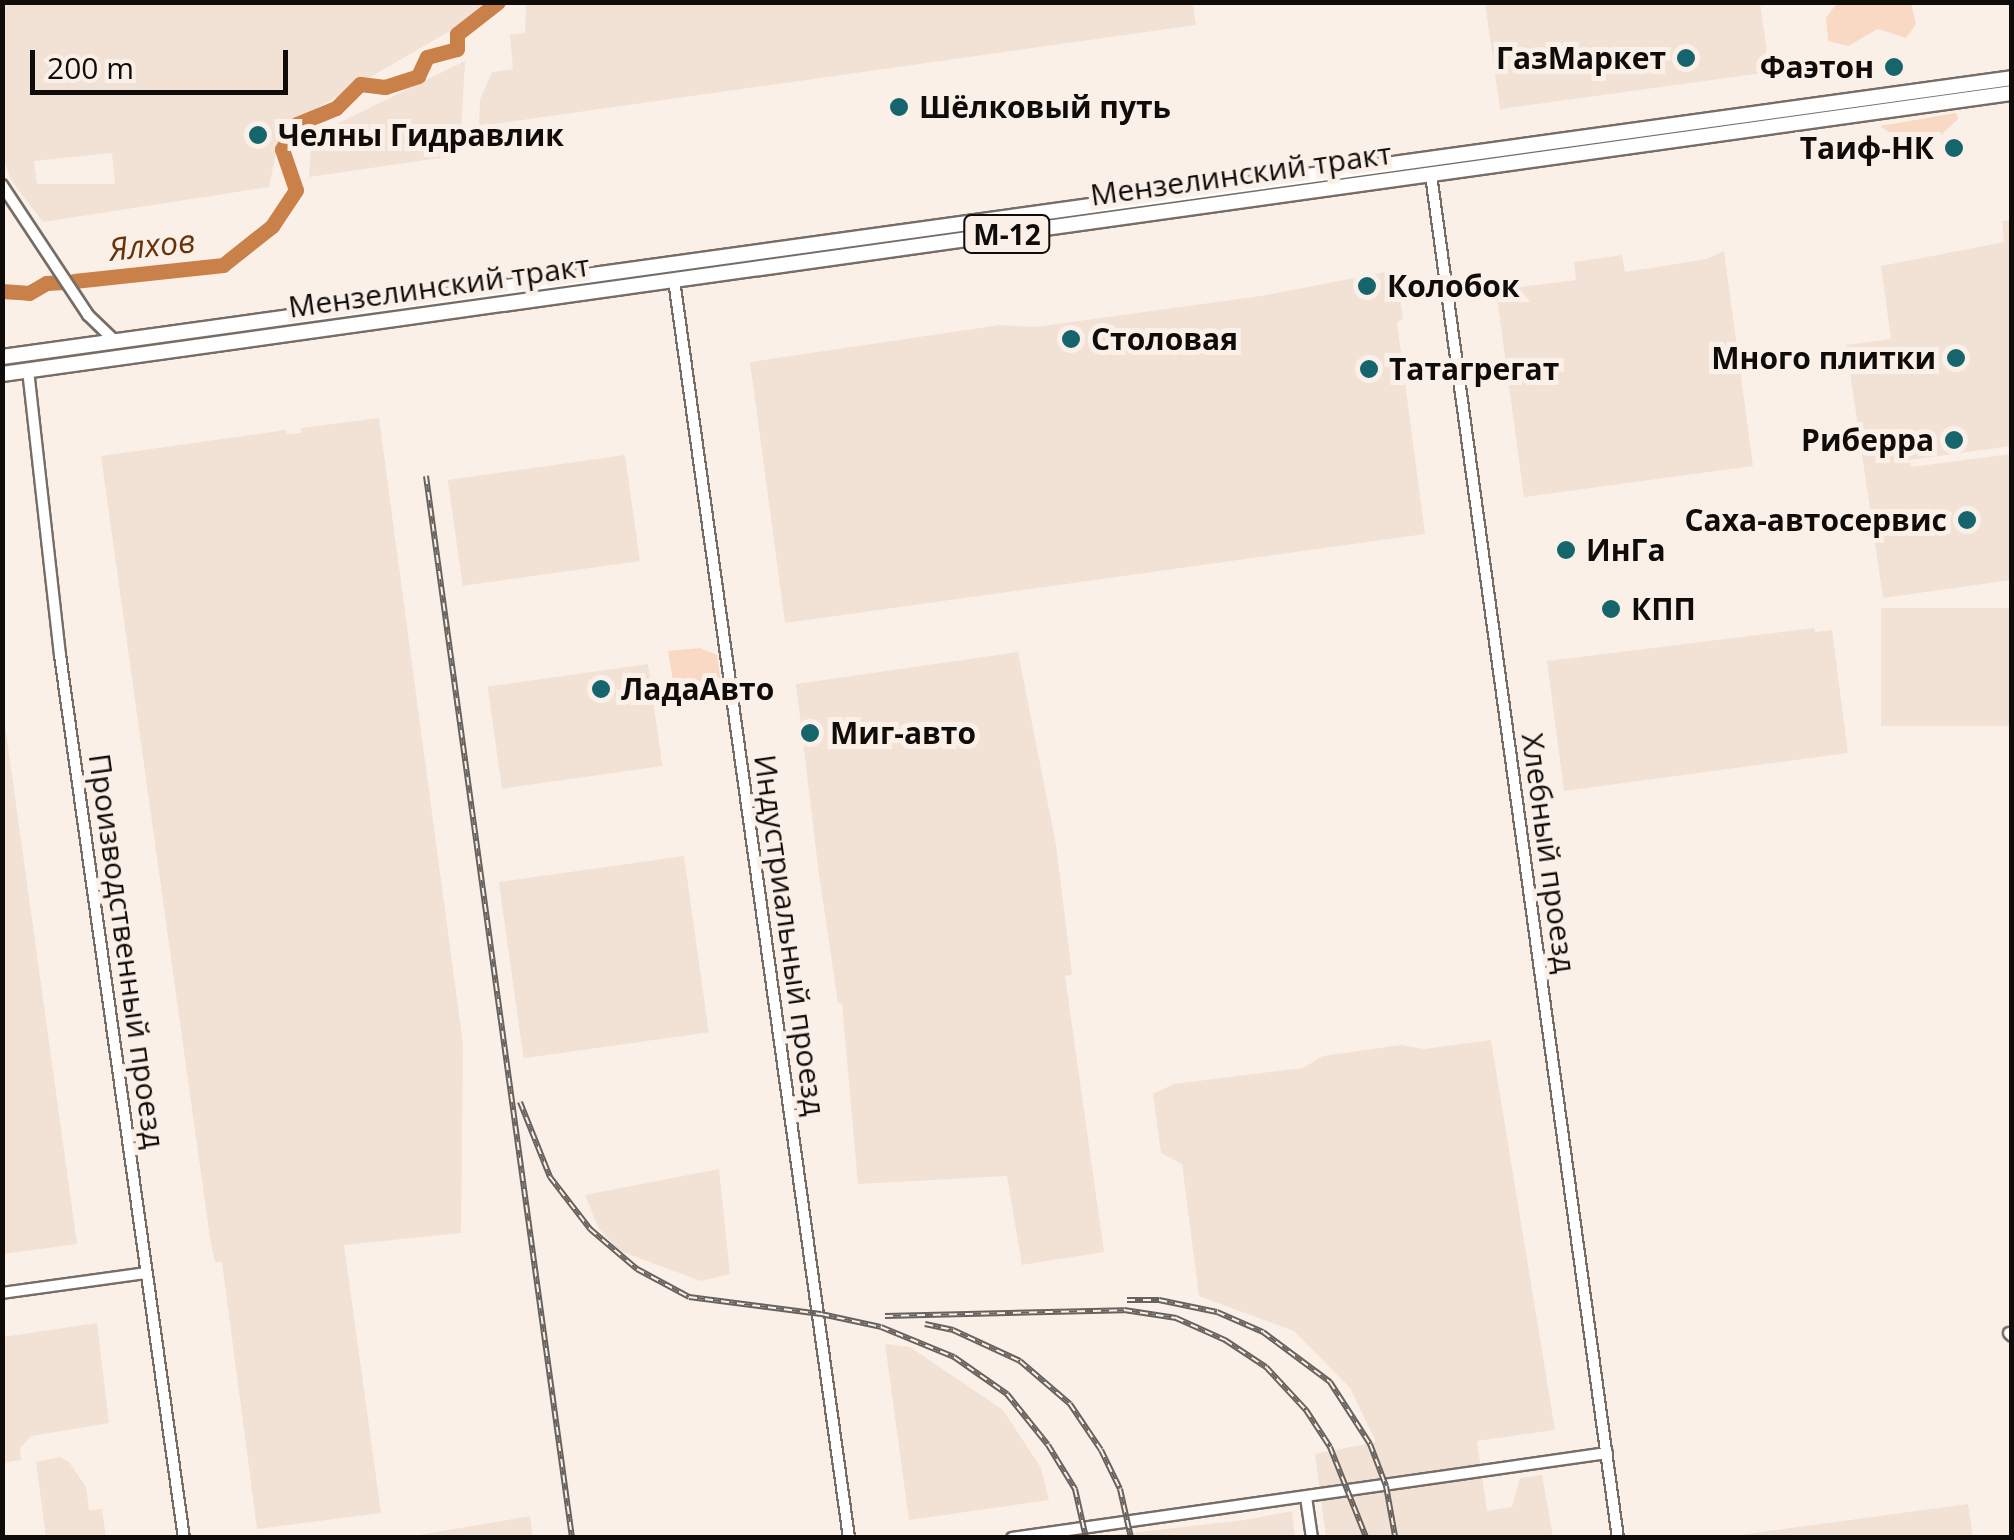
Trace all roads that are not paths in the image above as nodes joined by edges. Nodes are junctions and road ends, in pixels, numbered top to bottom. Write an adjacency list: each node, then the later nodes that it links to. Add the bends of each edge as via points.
1 (2012, 78): 3 (main road, Мензелинский тракт / М-12)
2 (2012, 93): 4 (main road, Мензелинский тракт / М-12)
3 (1429, 158): 4 (main road); 6 (main road, Мензелинский тракт / М-12)
4 (1431, 175): 7 (main road, Мензелинский тракт / М-12); 15 (street, Хлебный проезд)
5 (2, 185): 9 (street, via 88,315)
6 (832, 242): 7 (main road, via 844,248); 9 (main road, Мензелинский тракт / М-12)
7 (836, 258): 8 (main road, Мензелинский тракт / М-12)
8 (674, 280): 11 (main road, Мензелинский тракт / М-12); 18 (street, Индустриальный проезд)
9 (114, 341): 10 (main road, Мензелинский тракт / М-12)
10 (2, 357)
11 (28, 370): 12 (main road, Мензелинский тракт / М-12); 13 (street, Производственный проезд, via 60,655)
12 (2, 374)
13 (146, 1273): 14 (street); 17 (street, Производственный проезд)
14 (2, 1293)
15 (1606, 1453): 16 (street); 21 (street, Хлебный проезд)
16 (1306, 1498): 19 (street); 20 (street)
17 (184, 1538)
18 (849, 1538)
19 (1012, 1538)
20 (1312, 1538)
21 (1618, 1538)

